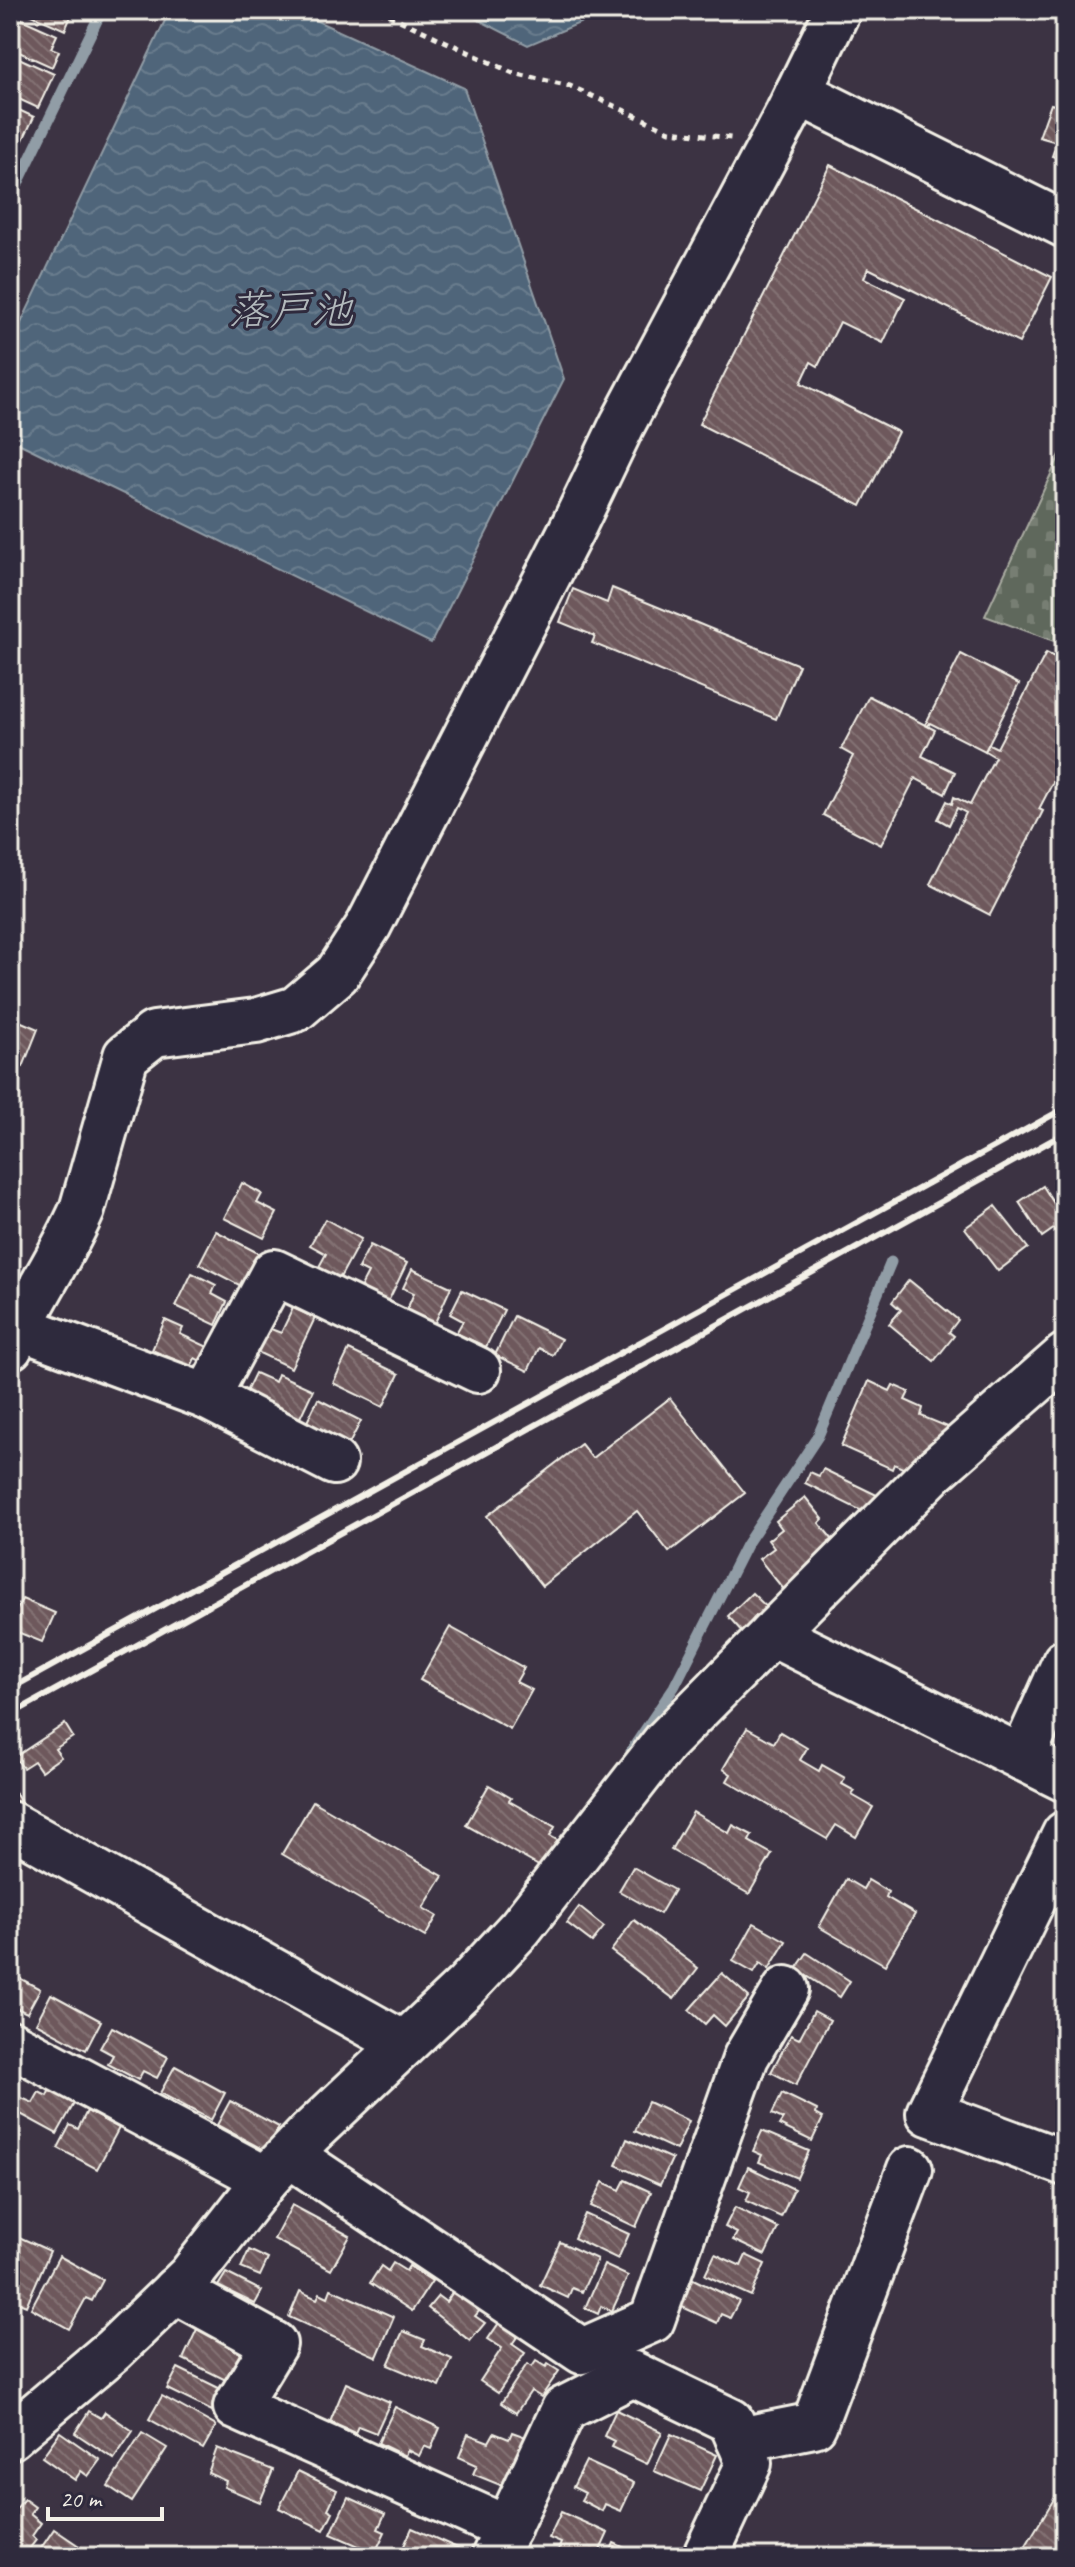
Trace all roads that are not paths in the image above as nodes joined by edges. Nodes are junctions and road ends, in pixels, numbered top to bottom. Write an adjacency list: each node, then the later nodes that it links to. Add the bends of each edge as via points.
1 (838, 10): 2 (street)
2 (798, 92): 3 (street); 4 (street, via 622,425 369,925 337,974 296,1009 256,1021 154,1034 126,1056 82,1210)
3 (1065, 225)
4 (14, 1337): 7 (street)
5 (1062, 1365): 9 (street, via 933,1472)
6 (478, 1370): 7 (street, via 274,1272)
7 (207, 1397): 8 (street)
8 (334, 1462)
9 (772, 1634): 11 (street); 16 (street, via 665,1742 520,1928 466,1986)
10 (1065, 1662): 11 (street)
11 (1022, 1758): 12 (street)
12 (1065, 1779)
13 (10, 1824): 16 (street)
14 (1065, 1834): 18 (street, via 929,2113)
15 (786, 1989): 22 (street, via 746,2057 652,2320)
16 (395, 2039): 20 (street)
17 (10, 2043): 20 (street)
18 (1065, 2163)
19 (910, 2169): 24 (street, via 814,2425)
20 (266, 2170): 21 (street); 22 (street, via 401,2227 582,2351)
21 (175, 2290): 23 (street); 25 (street, via 274,2344 236,2407)
22 (610, 2362): 24 (street, via 731,2421); 25 (street, via 564,2409)
23 (10, 2437)
24 (739, 2440): 26 (street, via 749,2463)
25 (501, 2543)
26 (705, 2557)

